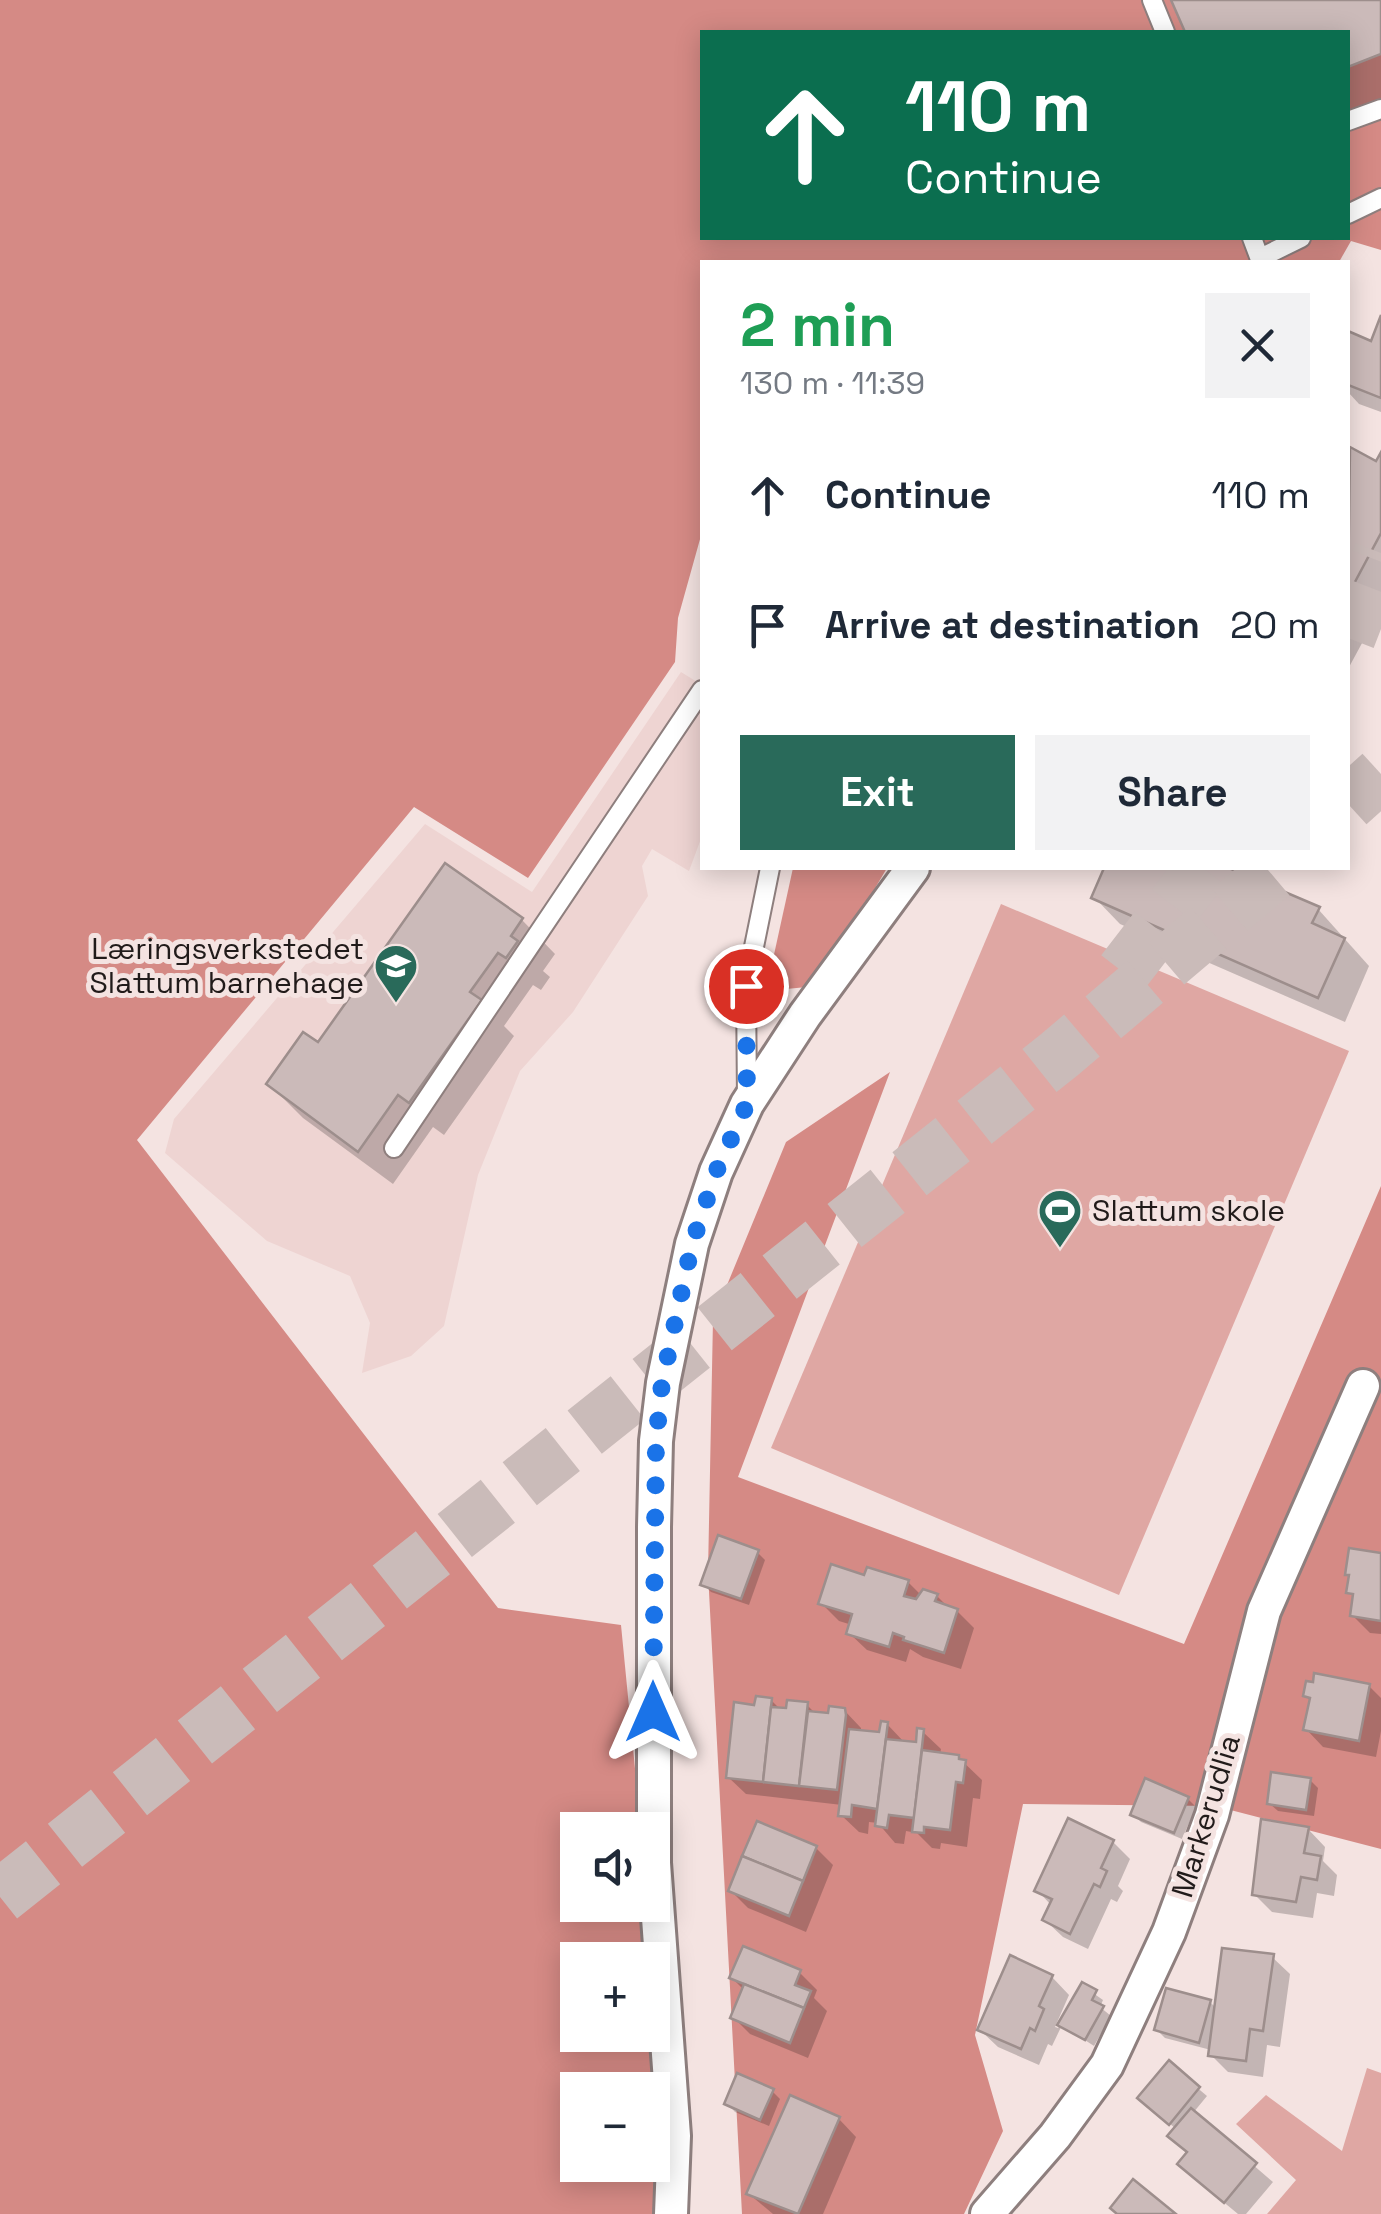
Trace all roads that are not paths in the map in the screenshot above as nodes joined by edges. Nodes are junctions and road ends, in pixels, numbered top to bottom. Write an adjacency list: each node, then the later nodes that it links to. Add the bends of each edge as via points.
1 (1152, 0): 2 (lane)
2 (1165, 30)
3 (1381, 109): 4 (lane)
4 (1350, 120)
5 (1381, 198): 6 (lane)
6 (1350, 213)
7 (1296, 240): 8 (lane)
8 (1260, 260)
9 (700, 693): 13 (lane)
10 (770, 870): 12 (lane, via 746,986)
11 (912, 870): 12 (street)
12 (747, 1104): 15 (street, via 692,1244 656,1441 654,1863 673,2119)
13 (394, 1148)
14 (1362, 1386): 16 (street, Markerudlia, via 1264,1610 1212,1815 1170,1932 1107,2065)
15 (671, 2214)
16 (988, 2214)

